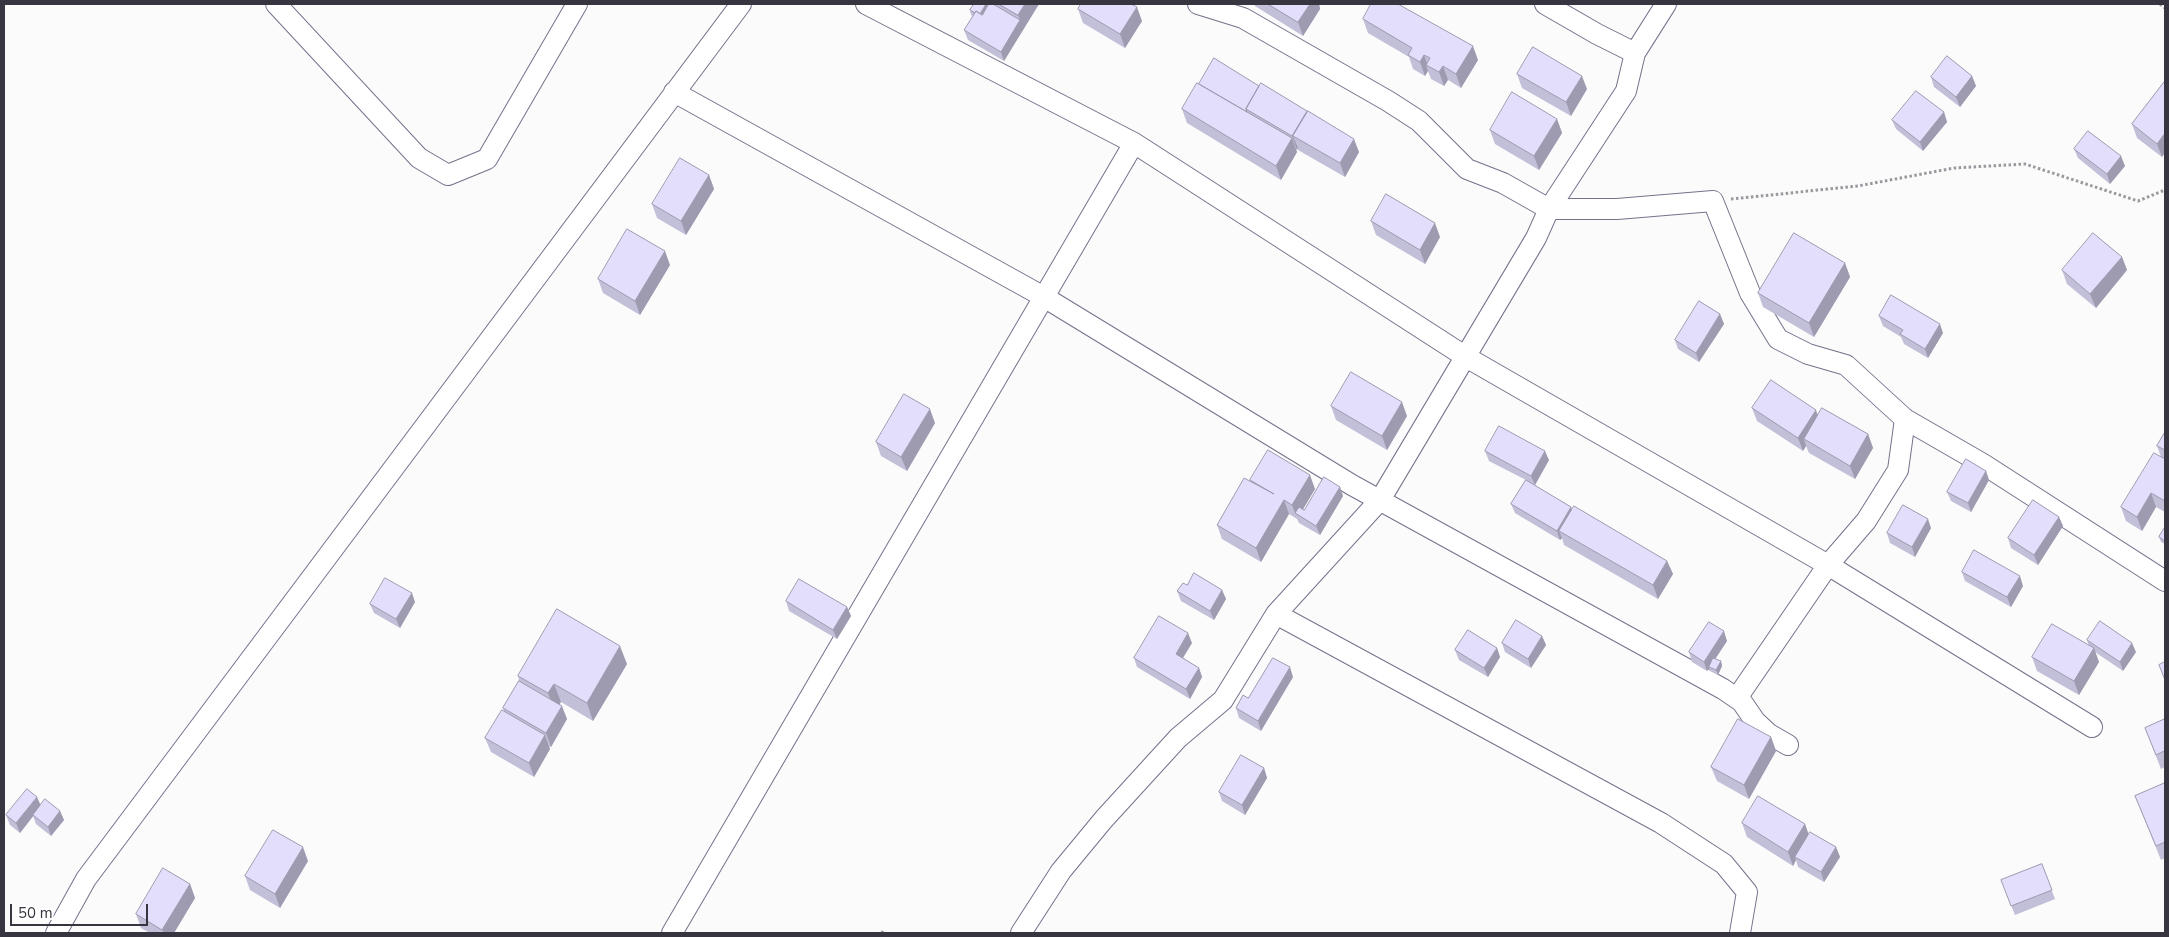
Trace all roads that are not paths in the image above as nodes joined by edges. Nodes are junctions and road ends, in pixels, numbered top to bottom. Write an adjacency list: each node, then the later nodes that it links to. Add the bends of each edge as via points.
1 (276, 4): 2 (street, via 419,158 448,175 487,159)
2 (577, 4)
3 (742, 4): 10 (street)
4 (866, 4): 11 (street)
5 (1198, 4): 8 (street)
6 (1545, 4): 9 (street)
7 (1666, 4): 9 (street)
8 (1239, 10): 12 (street, via 1420,121 1467,169 1503,183)
9 (1635, 53): 12 (street, via 1626,92)
10 (674, 92): 13 (street); 23 (street, via 92,872)
11 (1134, 144): 13 (street); 14 (street)
12 (1549, 209): 14 (street, via 1536,238); 15 (street, via 1617,209 1713,201 1750,293 1778,339 1808,354 1846,365)
13 (1044, 297): 16 (street); 24 (street)
14 (1466, 357): 16 (street); 17 (street)
15 (1905, 419): 17 (street, via 1898,470 1866,520); 18 (street, via 1983,464)
16 (1380, 500): 19 (street); 20 (street)
17 (1828, 564): 20 (street); 21 (street)
18 (2165, 581)
19 (1276, 614): 25 (street, via 1223,700 1178,738 1104,819 1061,871); 26 (street, via 1661,822 1724,864 1747,892)
20 (1737, 698): 22 (street, via 1769,734)
21 (2092, 726)
22 (1788, 745)
23 (56, 933)
24 (672, 933)
25 (1021, 933)
26 (1740, 933)

